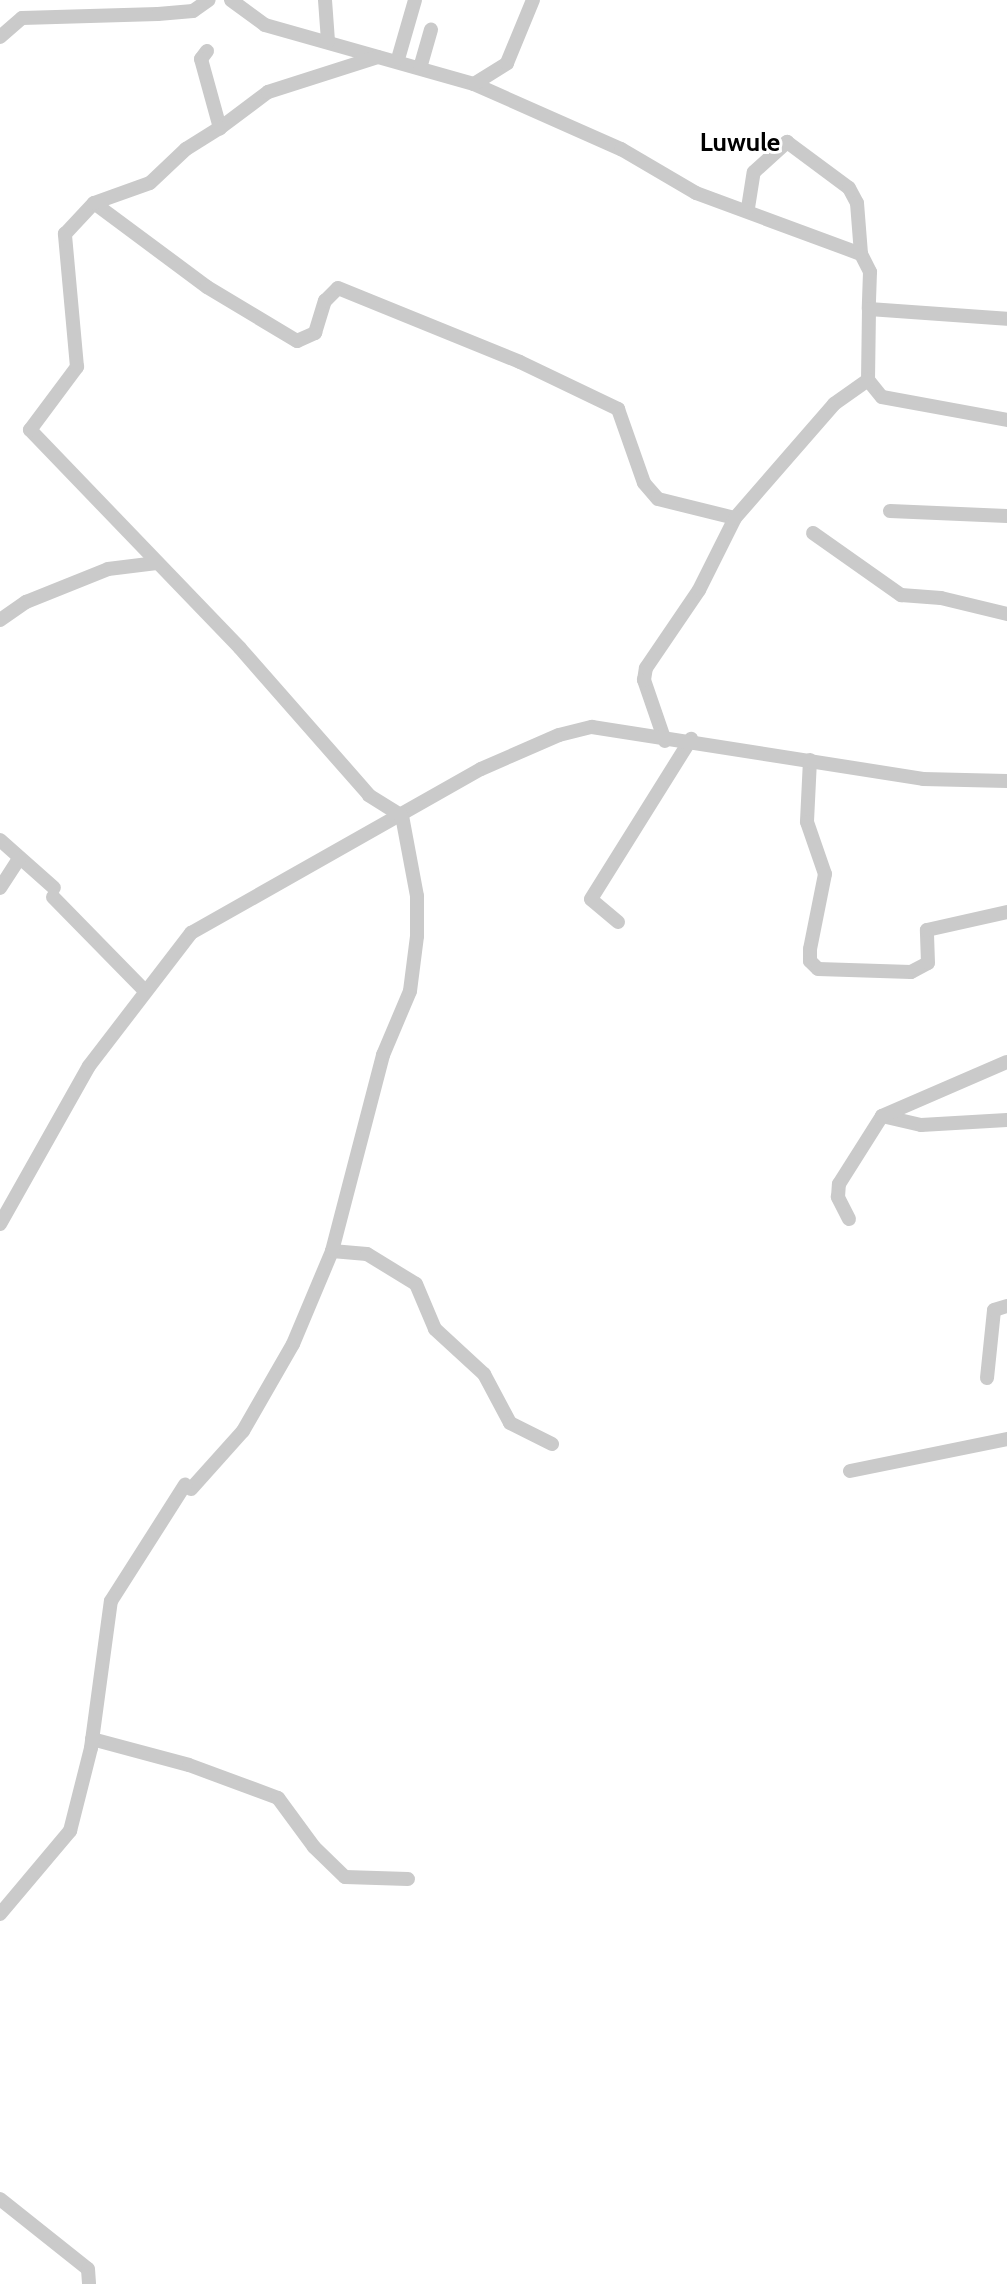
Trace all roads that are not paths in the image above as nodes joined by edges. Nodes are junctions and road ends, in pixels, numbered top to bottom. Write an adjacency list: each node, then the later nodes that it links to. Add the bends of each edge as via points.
1 (209, 0): 7 (street, via 193,11 22,18)
2 (231, 0): 8 (street, via 265,25)
3 (325, 0): 8 (street)
4 (415, 0): 11 (street)
5 (533, 0): 13 (street, via 507,63)
6 (431, 30): 12 (street)
7 (0, 37)
8 (328, 40): 10 (street)
9 (207, 51): 14 (street, via 201,59)
10 (378, 57): 11 (street); 14 (street, via 267,92)
11 (398, 59): 12 (street)
12 (420, 68): 13 (street)
13 (474, 84): 16 (street, via 621,149 696,193)
14 (220, 128): 15 (street, via 186,149 150,183)
15 (94, 203): 24 (street, via 207,287 297,340 315,333 325,301 338,288 520,362 618,409 644,483 658,499); 26 (street, via 65,234 77,368 30,430)
16 (748, 208): 17 (street, via 797,235); 17 (street, via 754,172 787,142 849,188 857,203)
17 (861, 254): 18 (street, via 870,272)
18 (869, 309): 19 (street); 20 (street)
19 (1007, 319)
20 (868, 380): 21 (street, via 882,398); 24 (street, via 834,404)
21 (1007, 420)
22 (890, 511): 23 (street)
23 (1007, 516)
24 (735, 518): 30 (street, via 699,590 646,668 644,680)
25 (813, 533): 27 (street, via 901,595 941,598)
26 (157, 563): 28 (street, via 108,569 26,602); 33 (street, via 369,795)
27 (1007, 614)
28 (0, 620)
29 (691, 739): 30 (street); 31 (street); 38 (street, via 591,899)
30 (665, 741): 33 (street, via 592,727 559,735 481,770)
31 (810, 760): 32 (street, via 923,779); 37 (street, via 807,822 825,874 810,949 810,962 818,969 911,972 928,963 927,930)
32 (1007, 781)
33 (402, 816): 39 (street, via 191,933); 45 (street, via 417,896 410,991 383,1055)
34 (0, 840): 35 (street)
35 (19, 860): 36 (street); 39 (street)
36 (0, 888)
37 (1007, 912)
38 (618, 922)
39 (144, 990): 44 (street, via 89,1066)
40 (1007, 1062): 41 (street)
41 (882, 1116): 42 (street, via 921,1125); 43 (street, via 839,1184 838,1197)
42 (1007, 1120)
43 (849, 1218)
44 (0, 1224)
45 (332, 1251): 49 (street, via 367,1254 416,1284 435,1329 484,1374 510,1423); 51 (street, via 293,1344 243,1431 188,1487 111,1601)
46 (1007, 1306): 47 (street, via 994,1310)
47 (987, 1378)
48 (1007, 1439): 50 (street)
49 (552, 1444)
50 (850, 1471)
51 (92, 1739): 52 (street, via 189,1765 278,1798 314,1847 345,1877); 53 (street, via 66,1840)
52 (408, 1879)
53 (0, 1914)
54 (0, 2199): 55 (street, via 81,2263)
55 (89, 2284)

